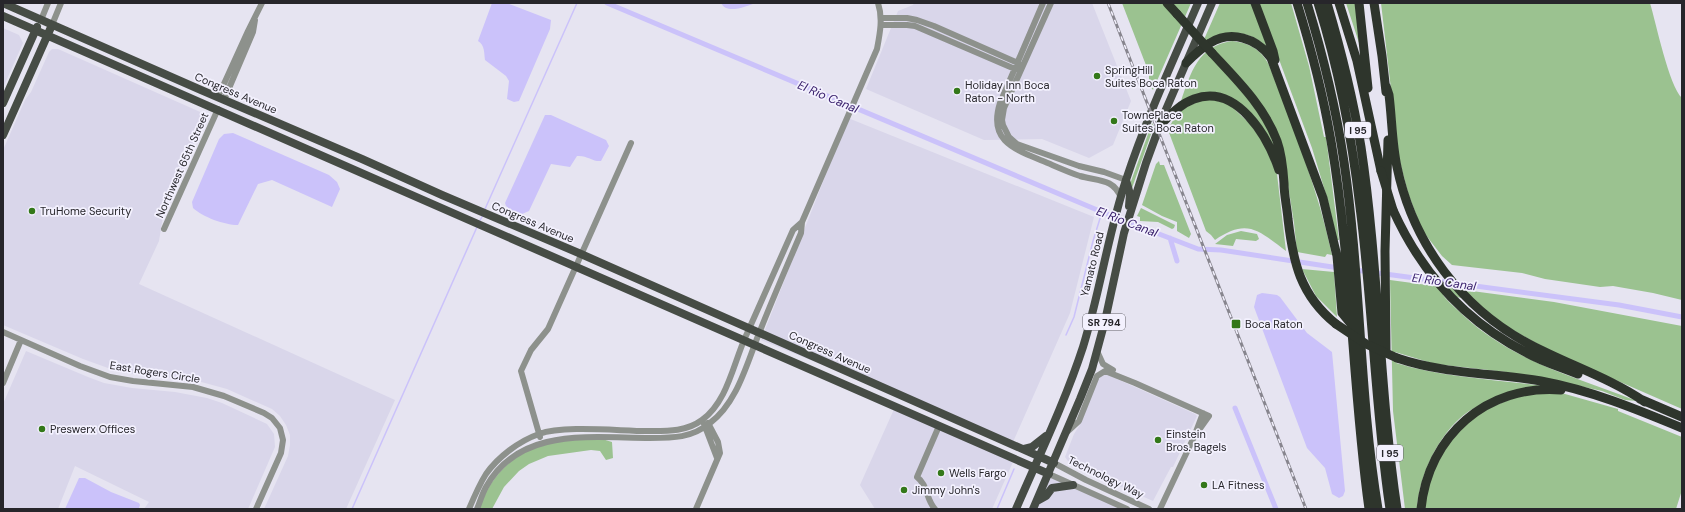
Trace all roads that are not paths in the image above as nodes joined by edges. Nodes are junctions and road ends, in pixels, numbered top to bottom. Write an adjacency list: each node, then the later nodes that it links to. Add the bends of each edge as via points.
1 (3, 3): 20 (main road, Congress Avenue)
2 (48, 3): 20 (street)
3 (61, 3): 22 (street)
4 (262, 3): 30 (street, via 253,32)
5 (878, 3): 21 (street)
6 (1043, 3): 26 (street)
7 (1051, 3): 27 (street)
8 (1167, 3): 41 (highway, bridge, via 1251,96 1267,120 1281,154)
9 (1198, 3): 40 (main road, Yamato Road / SR 794, via 1153,108)
10 (1212, 3): 25 (main road, SR 794)
11 (1254, 3): 28 (highway, via 1273,51)
12 (1297, 3): 46 (highway, I 95, via 1327,118 1339,192)
13 (1307, 3): 46 (highway, via 1325,65 1342,146)
14 (1318, 3): 48 (highway, via 1334,58 1347,118)
15 (1327, 3): 48 (highway, I 95, via 1355,113 1366,185)
16 (1339, 3): 36 (highway)
17 (1359, 3): 36 (highway)
18 (1374, 3): 29 (highway)
19 (3, 16): 23 (main road, Congress Avenue)
20 (40, 20): 22 (main road, Congress Avenue); 23 (main road)
21 (881, 22): 26 (street, via 907,18 917,20); 44 (street, via 877,49)
22 (52, 24): 24 (main road); 30 (main road, Congress Avenue)
23 (35, 31): 24 (main road, Congress Avenue); 31 (main road)
24 (47, 36): 32 (main road, Congress Avenue); 37 (main road)
25 (1186, 63): 28 (highway, via 1212,42 1222,38 1238,37 1252,41 1263,49); 35 (main road, SR 794)
26 (1016, 66): 27 (street); 38 (street, via 997,116 998,127)
27 (1022, 68): 38 (street, via 1003,113)
28 (1276, 71): 46 (highway)
29 (1386, 86): 61 (highway, via 1388,143); 62 (highway, via 1396,161 1404,195 1425,242 1442,269 1468,299 1493,322 1575,367 1628,390)
30 (221, 99): 32 (main road); 33 (main road, Congress Avenue)
31 (3, 103)
32 (206, 104): 34 (main road, Congress Avenue)
33 (239, 106): 34 (main road); 47 (main road, Congress Avenue, via 492,217)
34 (218, 109): 45 (street, Northwest 65th Street); 47 (main road, Congress Avenue, via 488,227)
35 (1160, 125): 41 (highway, via 1182,105 1194,99 1210,96 1227,100 1246,114 1261,133); 43 (main road, SR 794)
36 (1371, 126): 62 (highway, bridge, via 1381,171 1394,210 1425,267 1451,298 1484,326 1527,353)
37 (3, 135)
38 (1007, 139): 40 (street, via 1023,147); 42 (street, via 1012,148 1020,152 1116,187)
39 (631, 143): 47 (street)
40 (1126, 180): 42 (main road, Yamato Road / SR 794); 43 (main road, via 1130,194)
41 (1284, 181): 60 (highway, bridge, via 1292,250 1300,278 1314,301 1336,324 1366,344 1397,358 1434,368 1541,381)
42 (1121, 198): 71 (main road, Yamato Road / SR 794, via 1081,352)
43 (1130, 215): 57 (main road, SR 794)
44 (802, 222): 51 (street, via 793,230); 53 (street, via 801,233)
45 (164, 229)
46 (1345, 256): 49 (highway, I 95)
47 (579, 260): 51 (main road, Congress Avenue); 55 (main road, Congress Avenue); 70 (street, via 548,329 530,350 521,371)
48 (1369, 260): 50 (highway, I 95)
49 (1348, 282): 91 (highway, I 95); 92 (highway)
50 (1371, 285): 61 (highway, I 95); 93 (highway, via 1382,451)
51 (749, 328): 53 (main road, Congress Avenue); 55 (street)
52 (3, 332): 54 (street, East Rogers Circle)
53 (759, 332): 56 (street); 74 (main road, Congress Avenue)
54 (22, 340): 58 (street); 81 (street, East Rogers Circle, via 110,377 176,384 209,391 272,418 283,436 282,449)
55 (744, 340): 56 (main road, Congress Avenue); 65 (street, via 722,395 713,410)
56 (754, 344): 66 (street, via 731,399 720,415); 67 (main road, Congress Avenue)
57 (1098, 351): 59 (street, via 1103,364); 69 (main road, SR 794)
58 (3, 383)
59 (1135, 383): 63 (street); 69 (street, via 1109,372 1101,372 1097,376 1079,421)
60 (1596, 396): 68 (highway, via 1638,409); 95 (highway, via 1560,390 1531,391 1502,398 1478,411 1454,431 1437,455 1425,484)
61 (1385, 397): 94 (highway, I 95)
62 (1645, 402): 64 (highway)
63 (1202, 413): 72 (street); 72 (street, via 1209,416)
64 (1680, 415)
65 (703, 419): 66 (street); 70 (street, via 685,428 669,431 575,430)
66 (707, 425): 73 (street, via 693,434 677,438 574,438); 84 (street, via 718,442 720,453)
67 (939, 426): 77 (main road, Congress Avenue); 85 (street, via 917,477 922,481 929,501)
68 (1682, 428)
69 (1066, 433): 76 (main road, SR 794)
70 (540, 434): 73 (street); 82 (street, via 522,442 499,459 487,472)
71 (1048, 434): 74 (main road, via 1032,447); 75 (main road, Yamato Road / SR 794)
72 (1194, 437): 90 (street)
73 (542, 442): 83 (street, via 517,453 504,463 486,487)
74 (1024, 449): 75 (main road, Congress Avenue)
75 (1039, 456): 76 (main road, Congress Avenue); 77 (main road, Yamato Road / SR 794)
76 (1054, 462): 78 (main road, SR 794); 89 (street, Technology Way, via 1086,480)
77 (1034, 468): 78 (main road, Congress Avenue); 86 (main road, Yamato Road / SR 794)
78 (1049, 474): 79 (street, Technology Way); 80 (main road, SR 794)
79 (1073, 484): 80 (main road, via 1052,488 1046,496); 88 (street, Technology Way)
80 (1037, 501): 87 (main road, SR 794)
81 (256, 509)
82 (469, 509)
83 (477, 509)
84 (696, 509)
85 (936, 509)
86 (1016, 509)
87 (1033, 509)
88 (1127, 509)
89 (1150, 509)
90 (1160, 509)
91 (1369, 509)
92 (1378, 509)
93 (1390, 509)
94 (1397, 509)
95 (1422, 509)

